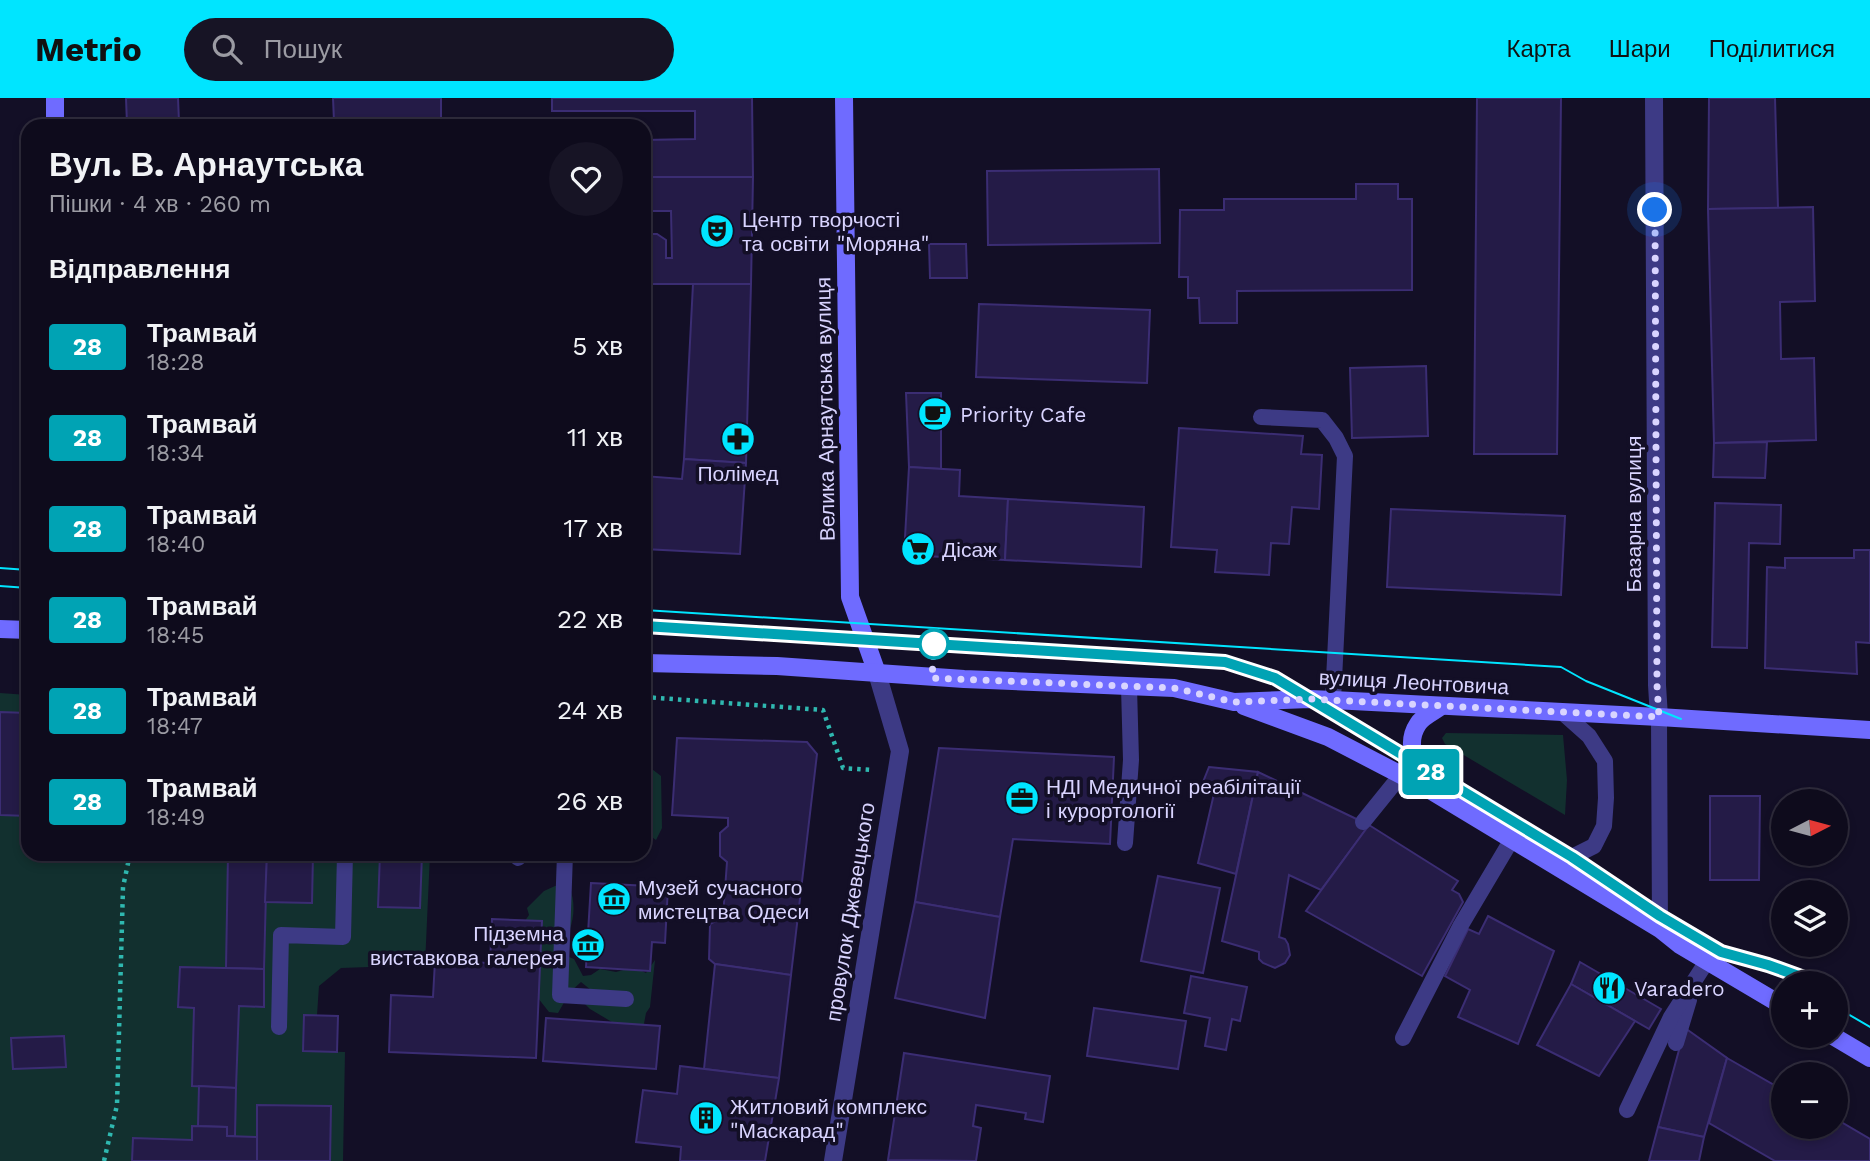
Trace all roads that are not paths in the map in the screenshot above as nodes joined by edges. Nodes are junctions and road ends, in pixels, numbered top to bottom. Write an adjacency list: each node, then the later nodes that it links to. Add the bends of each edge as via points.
1 (55, 98): 4 (street)
2 (844, 98): 9 (street, Велика Арнаутська вулиця, via 850,597)
3 (1654, 98): 15 (street, Базарна вулиця)
4 (55, 119)
5 (1261, 417): 11 (lane, via 1322,420 1345,457)
6 (0, 629): 7 (street)
7 (21, 630)
8 (651, 663): 9 (street, вулиця Леонтовича)
9 (877, 673): 10 (street, вулиця Леонтовича); 36 (street, провулок Джевецького, via 900,751)
10 (1129, 687): 12 (street, вулиця Леонтовича, via 1174,688); 21 (lane, via 1131,760)
11 (1333, 700): 12 (street, вулиця Леонтовича); 13 (street, вулиця Леонтовича)
12 (1234, 702): 17 (street, via 1328,737)
13 (1440, 707): 14 (street, вулиця Леонтовича); 18 (street, via 1418,722 1410,742)
14 (1562, 712): 15 (street, вулиця Леонтовича); 22 (lane, via 1590,736 1605,761 1604,826 1594,846 1572,857)
15 (1659, 717): 16 (street, вулиця Леонтовича); 25 (lane, Базарна вулиця)
16 (1870, 730)
17 (1401, 775): 18 (street); 19 (lane)
18 (1430, 790): 20 (street)
19 (1363, 822)
20 (1512, 839): 22 (street); 31 (lane, via 1461,925)
21 (1125, 843)
22 (1543, 858): 25 (street)
23 (345, 861): 30 (lane, via 343,937 281,935)
24 (565, 861): 28 (lane, via 560,995)
25 (1660, 929): 26 (street)
26 (1707, 961): 27 (lane); 29 (street)
27 (1695, 981): 32 (lane); 35 (lane, via 1671,1017)
28 (626, 999)
29 (1771, 999)
30 (279, 1027)
31 (1404, 1038)
32 (1676, 1043)
33 (1848, 1045): 34 (street)
34 (1870, 1058)
35 (1626, 1110)
36 (832, 1161)

